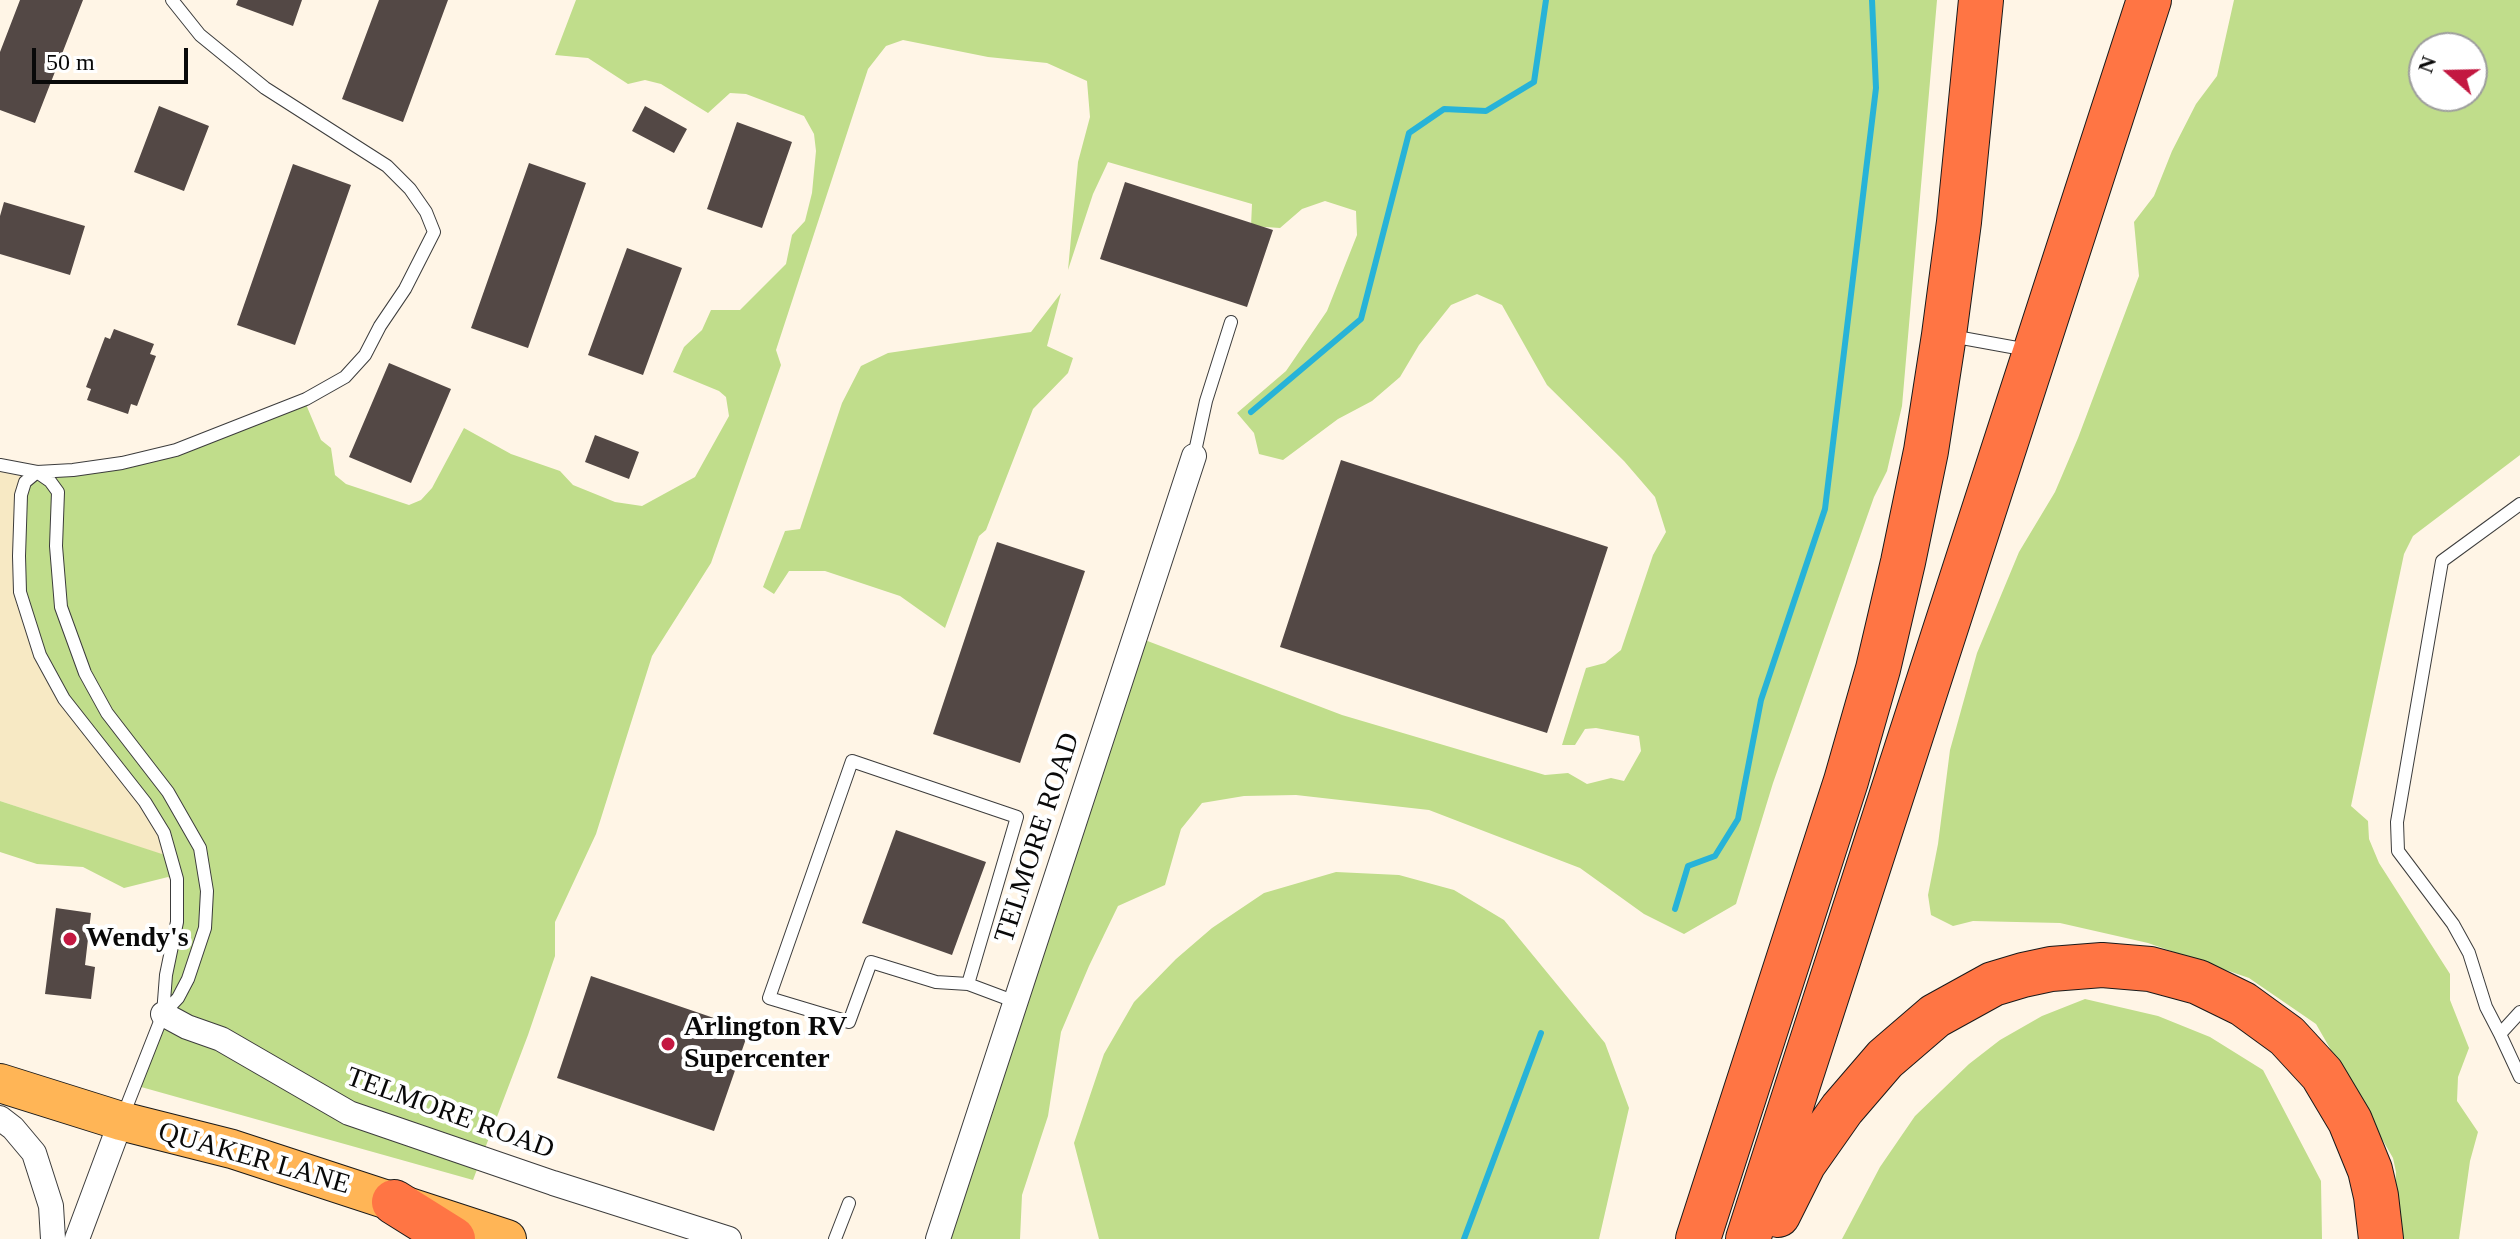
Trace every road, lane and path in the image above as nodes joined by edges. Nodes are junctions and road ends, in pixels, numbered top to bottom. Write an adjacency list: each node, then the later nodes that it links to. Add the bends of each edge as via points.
1 (172, 0): 9 (lane, via 200,35 265,88 387,166 410,189 434,232 365,355 345,377 278,411 176,450)
2 (1981, 0): 5 (highway)
3 (2149, 0): 6 (highway)
4 (1231, 322): 7 (lane)
5 (1944, 335): 6 (lane); 29 (highway, via 1926,451 1878,669 1812,892)
6 (2036, 352): 30 (highway)
7 (1194, 456): 12 (street, TELMORE ROAD)
8 (0, 465): 9 (lane)
9 (37, 472): 14 (lane, via 25,482 21,495 19,556 20,592 40,655 64,699 145,802 173,859 178,903); 14 (lane, via 58,492 61,607 85,673 107,713 168,792 200,848 207,891 205,928 188,979)
10 (2520, 504): 15 (lane, via 2442,561 2397,822 2398,851 2453,924)
11 (968, 984): 11 (lane, via 1017,817 852,761 769,998 849,1022 871,962 936,982); 12 (lane)
12 (1016, 1002): 28 (street, TELMORE ROAD)
13 (2520, 1012): 15 (lane)
14 (163, 1014): 19 (lane); 26 (street, TELMORE ROAD, via 221,1039 349,1113)
15 (2500, 1034): 16 (lane)
16 (2520, 1077)
17 (0, 1083): 19 (main road, QUAKER LANE)
18 (0, 1118): 22 (street, via 34,1153 51,1206)
19 (121, 1121): 20 (main road, QUAKER LANE, via 232,1149); 23 (street)
20 (394, 1202): 24 (highway); 25 (main road, QUAKER LANE)
21 (849, 1203): 27 (lane)
22 (53, 1239)
23 (77, 1239)
24 (453, 1239)
25 (507, 1239)
26 (729, 1239)
27 (835, 1239)
28 (938, 1239)
29 (1698, 1239)
30 (1748, 1239)
31 (1768, 1239): 32 (highway, via 1822,1136 1909,1036 1993,984 2051,969 2102,965 2150,969 2198,982 2243,1004 2287,1036 2322,1074 2350,1121 2370,1170)
32 (2381, 1239)

